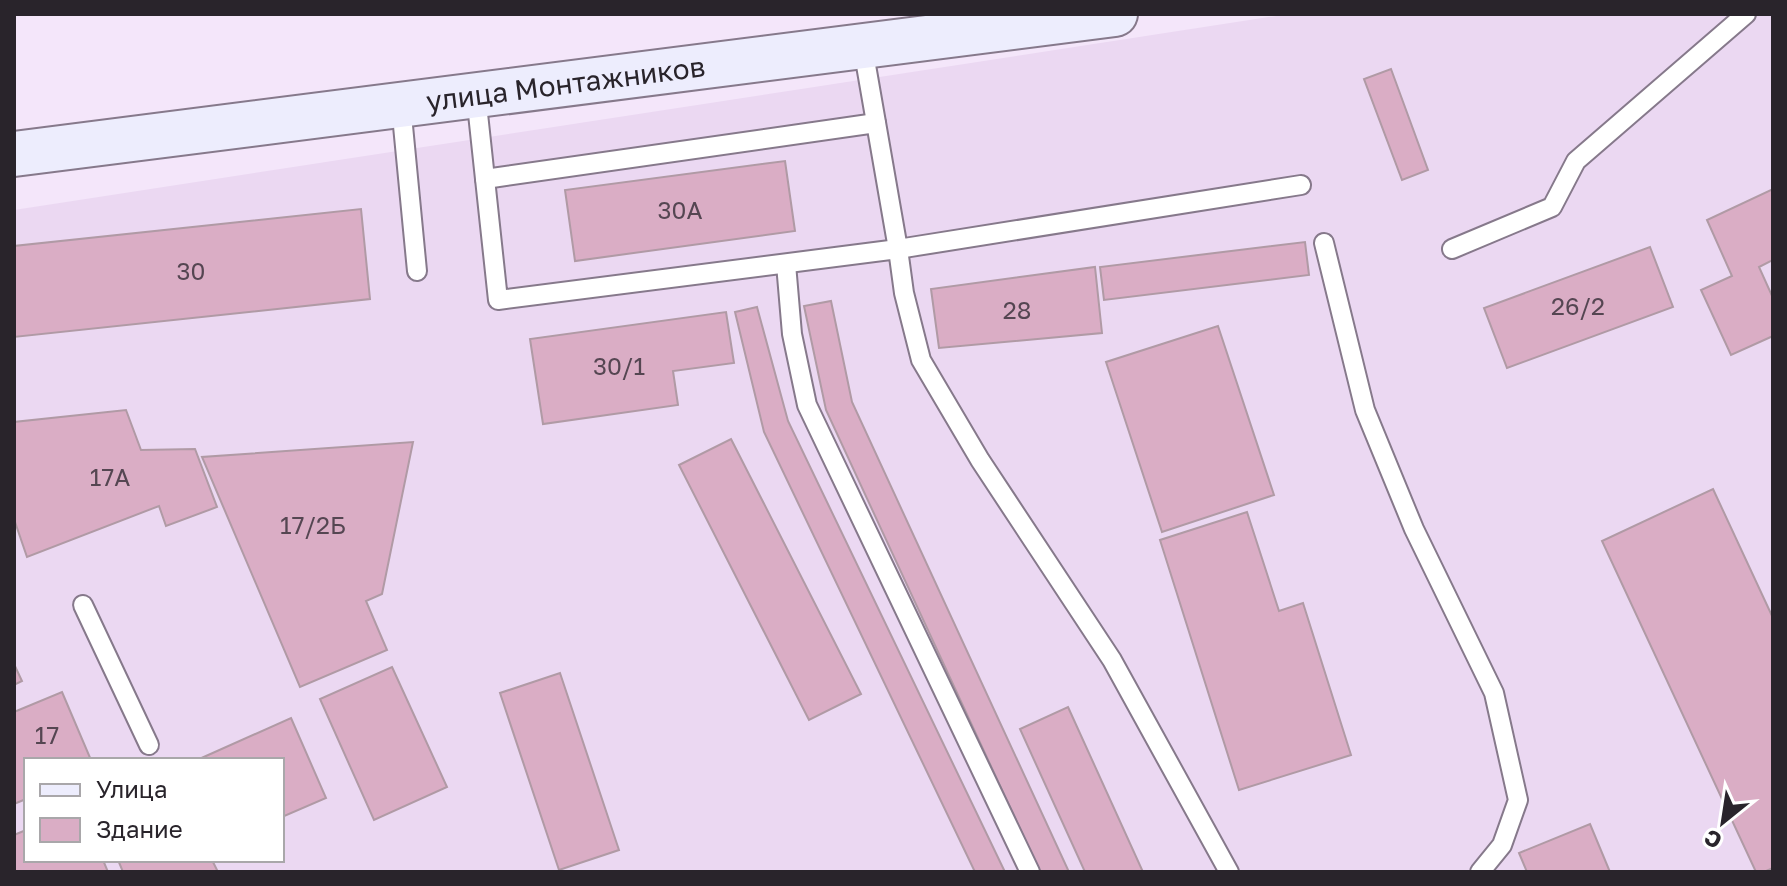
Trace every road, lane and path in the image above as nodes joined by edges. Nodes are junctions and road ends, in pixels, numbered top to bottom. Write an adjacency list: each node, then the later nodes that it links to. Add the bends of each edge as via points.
1 (1115, 14): 3 (main road, улица Монтажников)
2 (1746, 14): 12 (lane, via 1576,161 1552,207)
3 (863, 48): 4 (main road, улица Монтажников); 6 (lane)
4 (476, 95): 5 (main road, улица Монтажников); 8 (lane)
5 (401, 105): 7 (main road, улица Монтажников); 14 (lane)
6 (876, 123): 8 (lane); 11 (lane)
7 (14, 154)
8 (485, 179): 13 (lane, via 498,300)
9 (1301, 185): 11 (lane)
10 (1324, 243): 19 (lane, via 1365,410 1414,529 1494,693 1518,800 1502,845)
11 (898, 249): 13 (lane); 18 (lane, via 921,360 1112,660)
12 (1452, 249)
13 (786, 264): 17 (lane, via 792,334 807,405)
14 (417, 271)
15 (83, 605): 16 (lane)
16 (149, 745)
17 (1030, 872)
18 (1229, 872)
19 (1480, 872)

